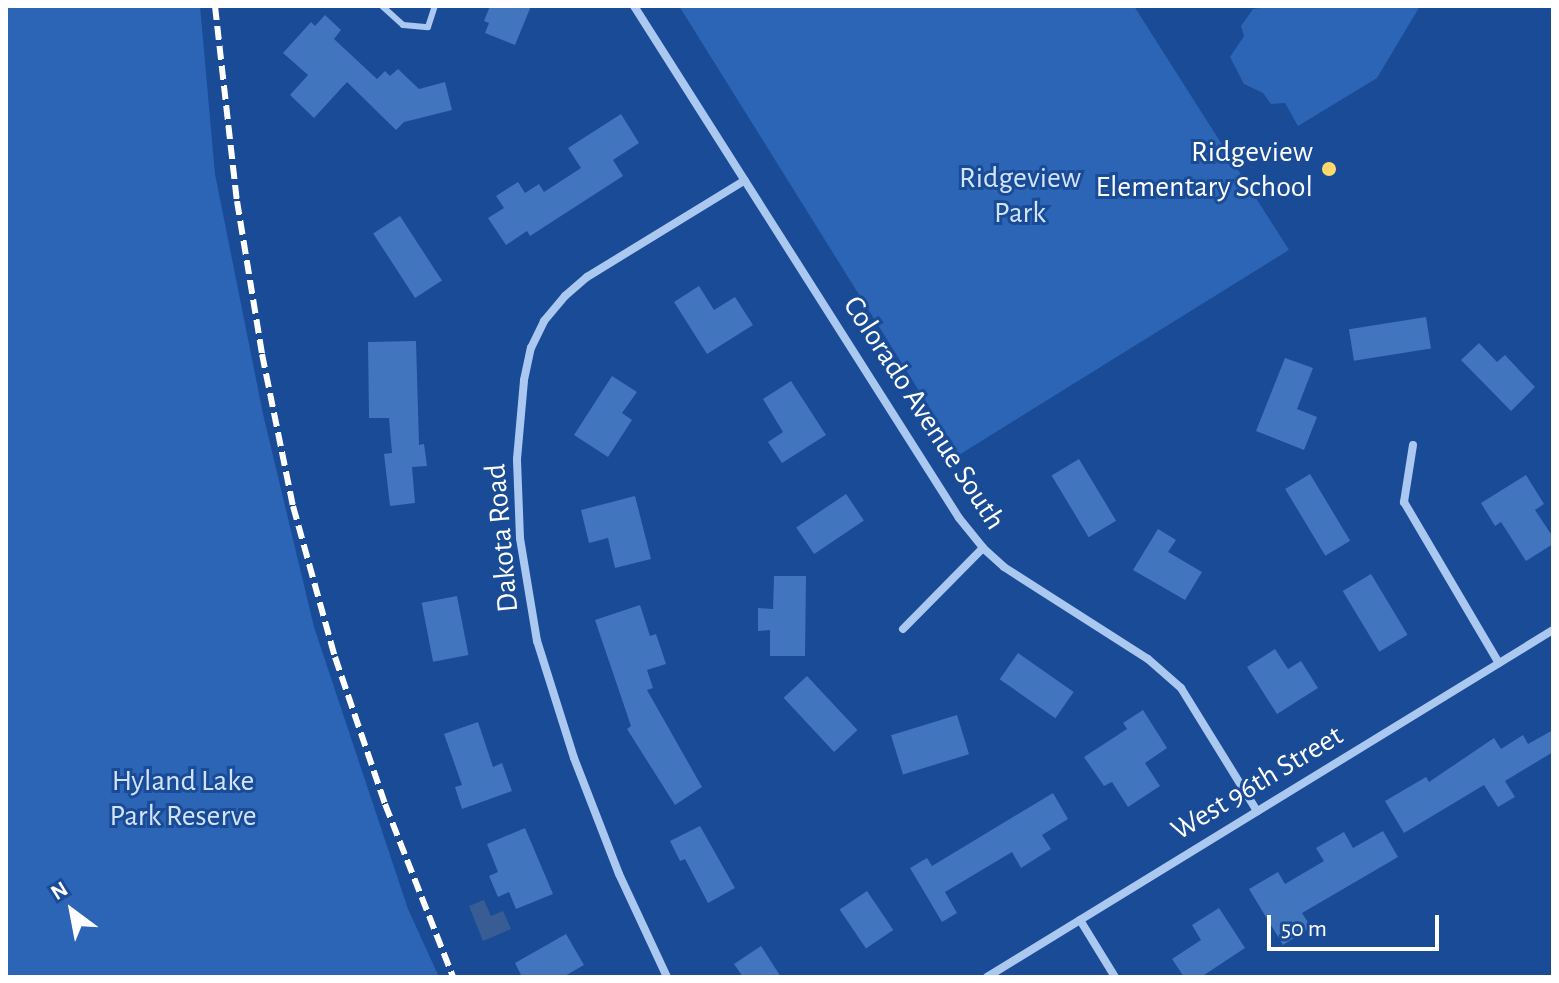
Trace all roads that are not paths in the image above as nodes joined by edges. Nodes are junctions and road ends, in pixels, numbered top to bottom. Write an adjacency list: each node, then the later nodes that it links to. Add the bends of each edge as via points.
1 (382, 6): 2 (lane, via 403,25 428,27)
2 (435, 6)
3 (634, 6): 4 (street, Colorado Avenue South)
4 (745, 180): 6 (street, Colorado Avenue South); 12 (street, Dakota Road, via 587,277 565,296 544,321 524,380 517,459 520,538 537,641 579,773)
5 (1413, 445): 9 (street, via 1404,502)
6 (983, 548): 7 (street); 10 (street, Colorado Avenue South, via 1031,586 1148,659 1181,688)
7 (903, 629)
8 (1553, 630): 9 (street, West 96th Street)
9 (1499, 663): 10 (street, West 96th Street)
10 (1257, 811): 11 (street, West 96th Street)
11 (1080, 920): 13 (street, West 96th Street); 14 (street)
12 (667, 977)
13 (987, 977)
14 (1115, 977)

